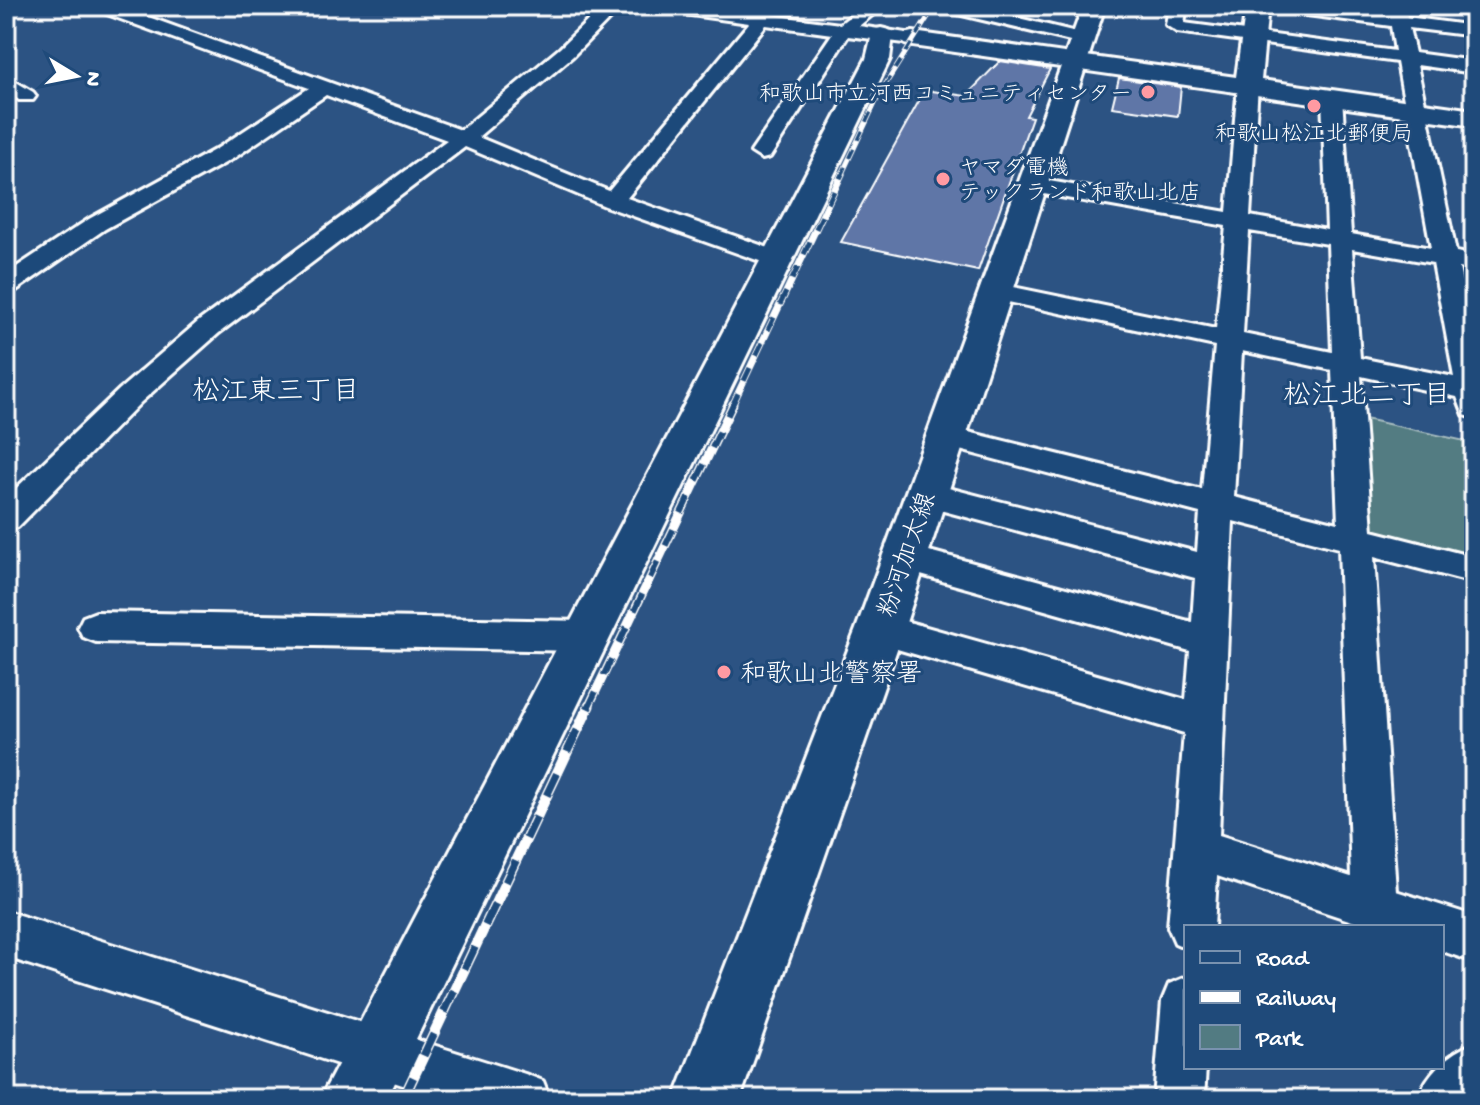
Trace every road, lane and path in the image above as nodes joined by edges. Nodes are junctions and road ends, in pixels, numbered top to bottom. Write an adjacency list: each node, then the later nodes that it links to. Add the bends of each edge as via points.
1 (102, 6): 24 (street)
2 (613, 6): 29 (street)
3 (662, 6): 10 (street)
4 (947, 6): 17 (street)
5 (1094, 6): 17 (street, 粉河加太線)
6 (1276, 6): 12 (street)
7 (1416, 6): 9 (street)
8 (1177, 7): 14 (street)
9 (1474, 13)
10 (761, 19): 11 (street); 32 (street)
11 (878, 27): 17 (street); 30 (street); 36 (street, via 878,59)
12 (1400, 31): 13 (street); 14 (street); 16 (street); 19 (street); 20 (street)
13 (1474, 31)
14 (1252, 39): 23 (street)
15 (1176, 46): 18 (street)
16 (1474, 48)
17 (1079, 50): 23 (street); 31 (street, 粉河加太線)
18 (1206, 51)
19 (1474, 67)
20 (1402, 78): 22 (street); 27 (street)
21 (6, 82): 25 (street)
22 (1435, 83)
23 (1248, 84): 26 (street); 33 (street)
24 (321, 89): 29 (street); 38 (street, via 226,153 97,224)
25 (26, 96)
26 (1332, 97): 27 (street); 34 (street)
27 (1415, 109): 28 (street); 35 (street)
28 (1474, 118)
29 (465, 139): 32 (street); 46 (street, via 211,326)
30 (762, 152)
31 (1032, 185): 33 (street); 39 (street, 粉河加太線)
32 (613, 201): 36 (street)
33 (1237, 223): 34 (street); 40 (street)
34 (1339, 240): 35 (street); 41 (street)
35 (1442, 258): 37 (street); 42 (street)
36 (777, 259): 53 (street)
37 (1474, 263)
38 (6, 286)
39 (994, 291): 40 (street); 43 (street, 粉河加太線)
40 (1229, 340): 41 (street); 45 (street)
41 (1348, 365): 42 (street); 47 (street)
42 (1473, 396)
43 (944, 436): 44 (street, 粉河加太線); 45 (street)
44 (925, 494): 48 (street, 粉河加太線); 49 (street)
45 (1217, 507): 47 (street); 49 (street)
46 (6, 518)
47 (1356, 541): 50 (street); 57 (street)
48 (903, 557): 52 (street, 粉河加太線); 54 (street)
49 (1213, 569): 54 (street)
50 (1474, 570)
51 (96, 627): 53 (street)
52 (880, 629): 55 (street); 67 (street, 粉河加太線)
53 (586, 636): 65 (street)
54 (1209, 641): 55 (street)
55 (1204, 722): 56 (street)
56 (1197, 849): 57 (street); 58 (street)
57 (1375, 906): 59 (street)
58 (1191, 925)
59 (1431, 925)
60 (1444, 929): 62 (street)
61 (6, 934): 65 (street)
62 (1474, 939)
63 (1184, 1029): 68 (street)
64 (1474, 1068): 69 (street)
65 (365, 1075): 66 (street)
66 (525, 1099)
67 (707, 1099)
68 (1179, 1099)
69 (1442, 1099)

